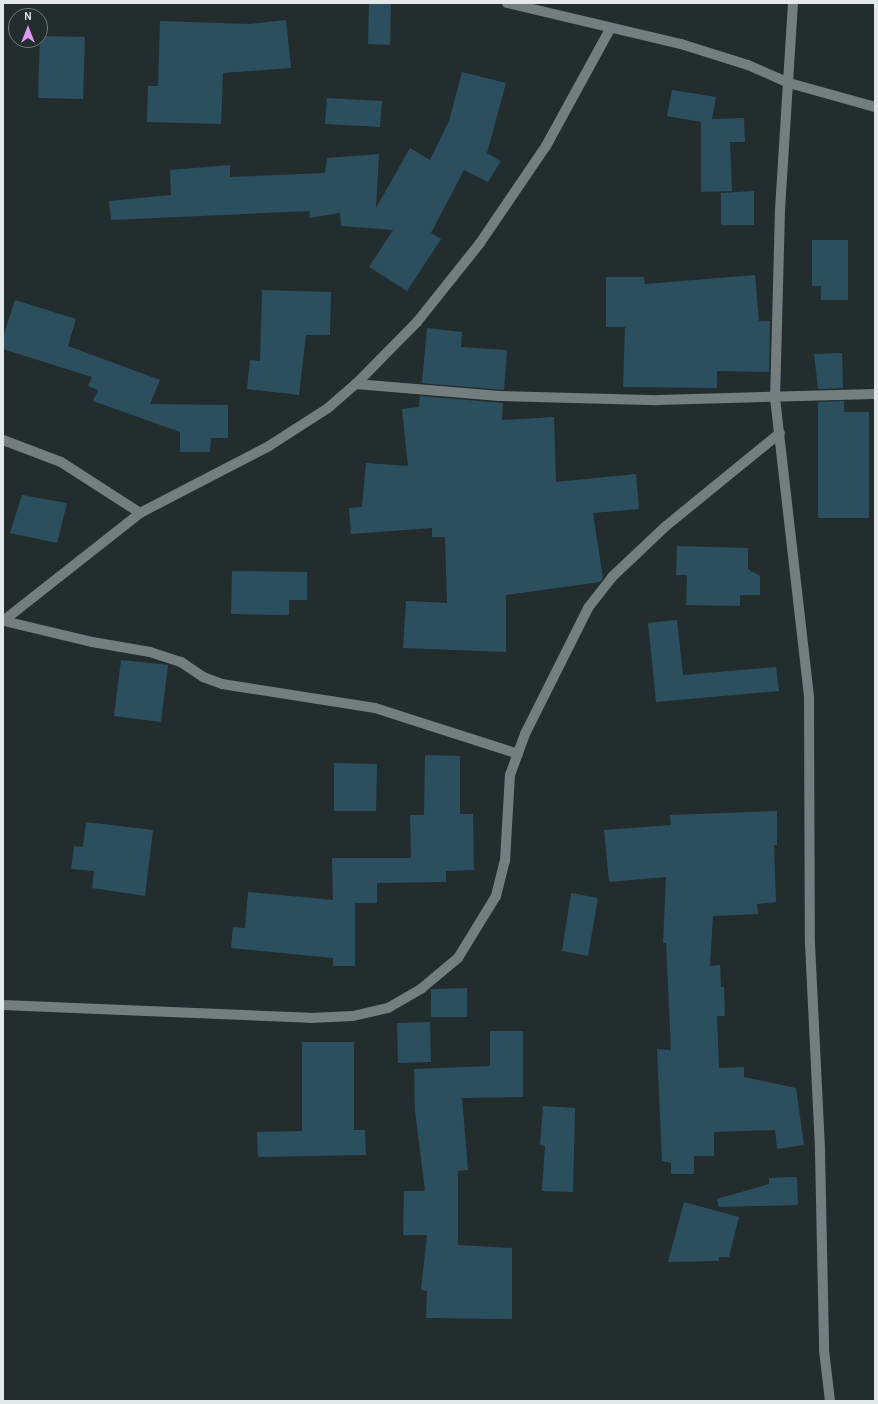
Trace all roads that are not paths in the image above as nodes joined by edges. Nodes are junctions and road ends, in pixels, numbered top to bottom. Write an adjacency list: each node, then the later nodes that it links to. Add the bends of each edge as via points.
1 (507, 3): 3 (street)
2 (793, 3): 4 (street)
3 (610, 30): 4 (street, via 681,44 748,65); 6 (street, via 546,146 480,243 417,322)
4 (789, 83): 5 (street); 8 (street, via 780,210)
5 (875, 107)
6 (356, 384): 8 (street, via 500,396 658,400); 11 (street, via 328,408 269,446)
7 (875, 394): 8 (street)
8 (775, 398): 9 (street)
9 (780, 434): 13 (street, via 666,526 612,577 588,608); 15 (street, via 809,698 810,944 820,1152 824,1350)
10 (3, 440): 11 (street, via 61,462)
11 (140, 513): 12 (street)
12 (3, 621): 13 (street, via 92,642 150,652 181,662 203,677 222,684 375,708)
13 (518, 754): 14 (street, via 510,775 505,861 496,896 458,958 422,988 388,1008 353,1016 310,1018)
14 (3, 1005)
15 (830, 1401)

